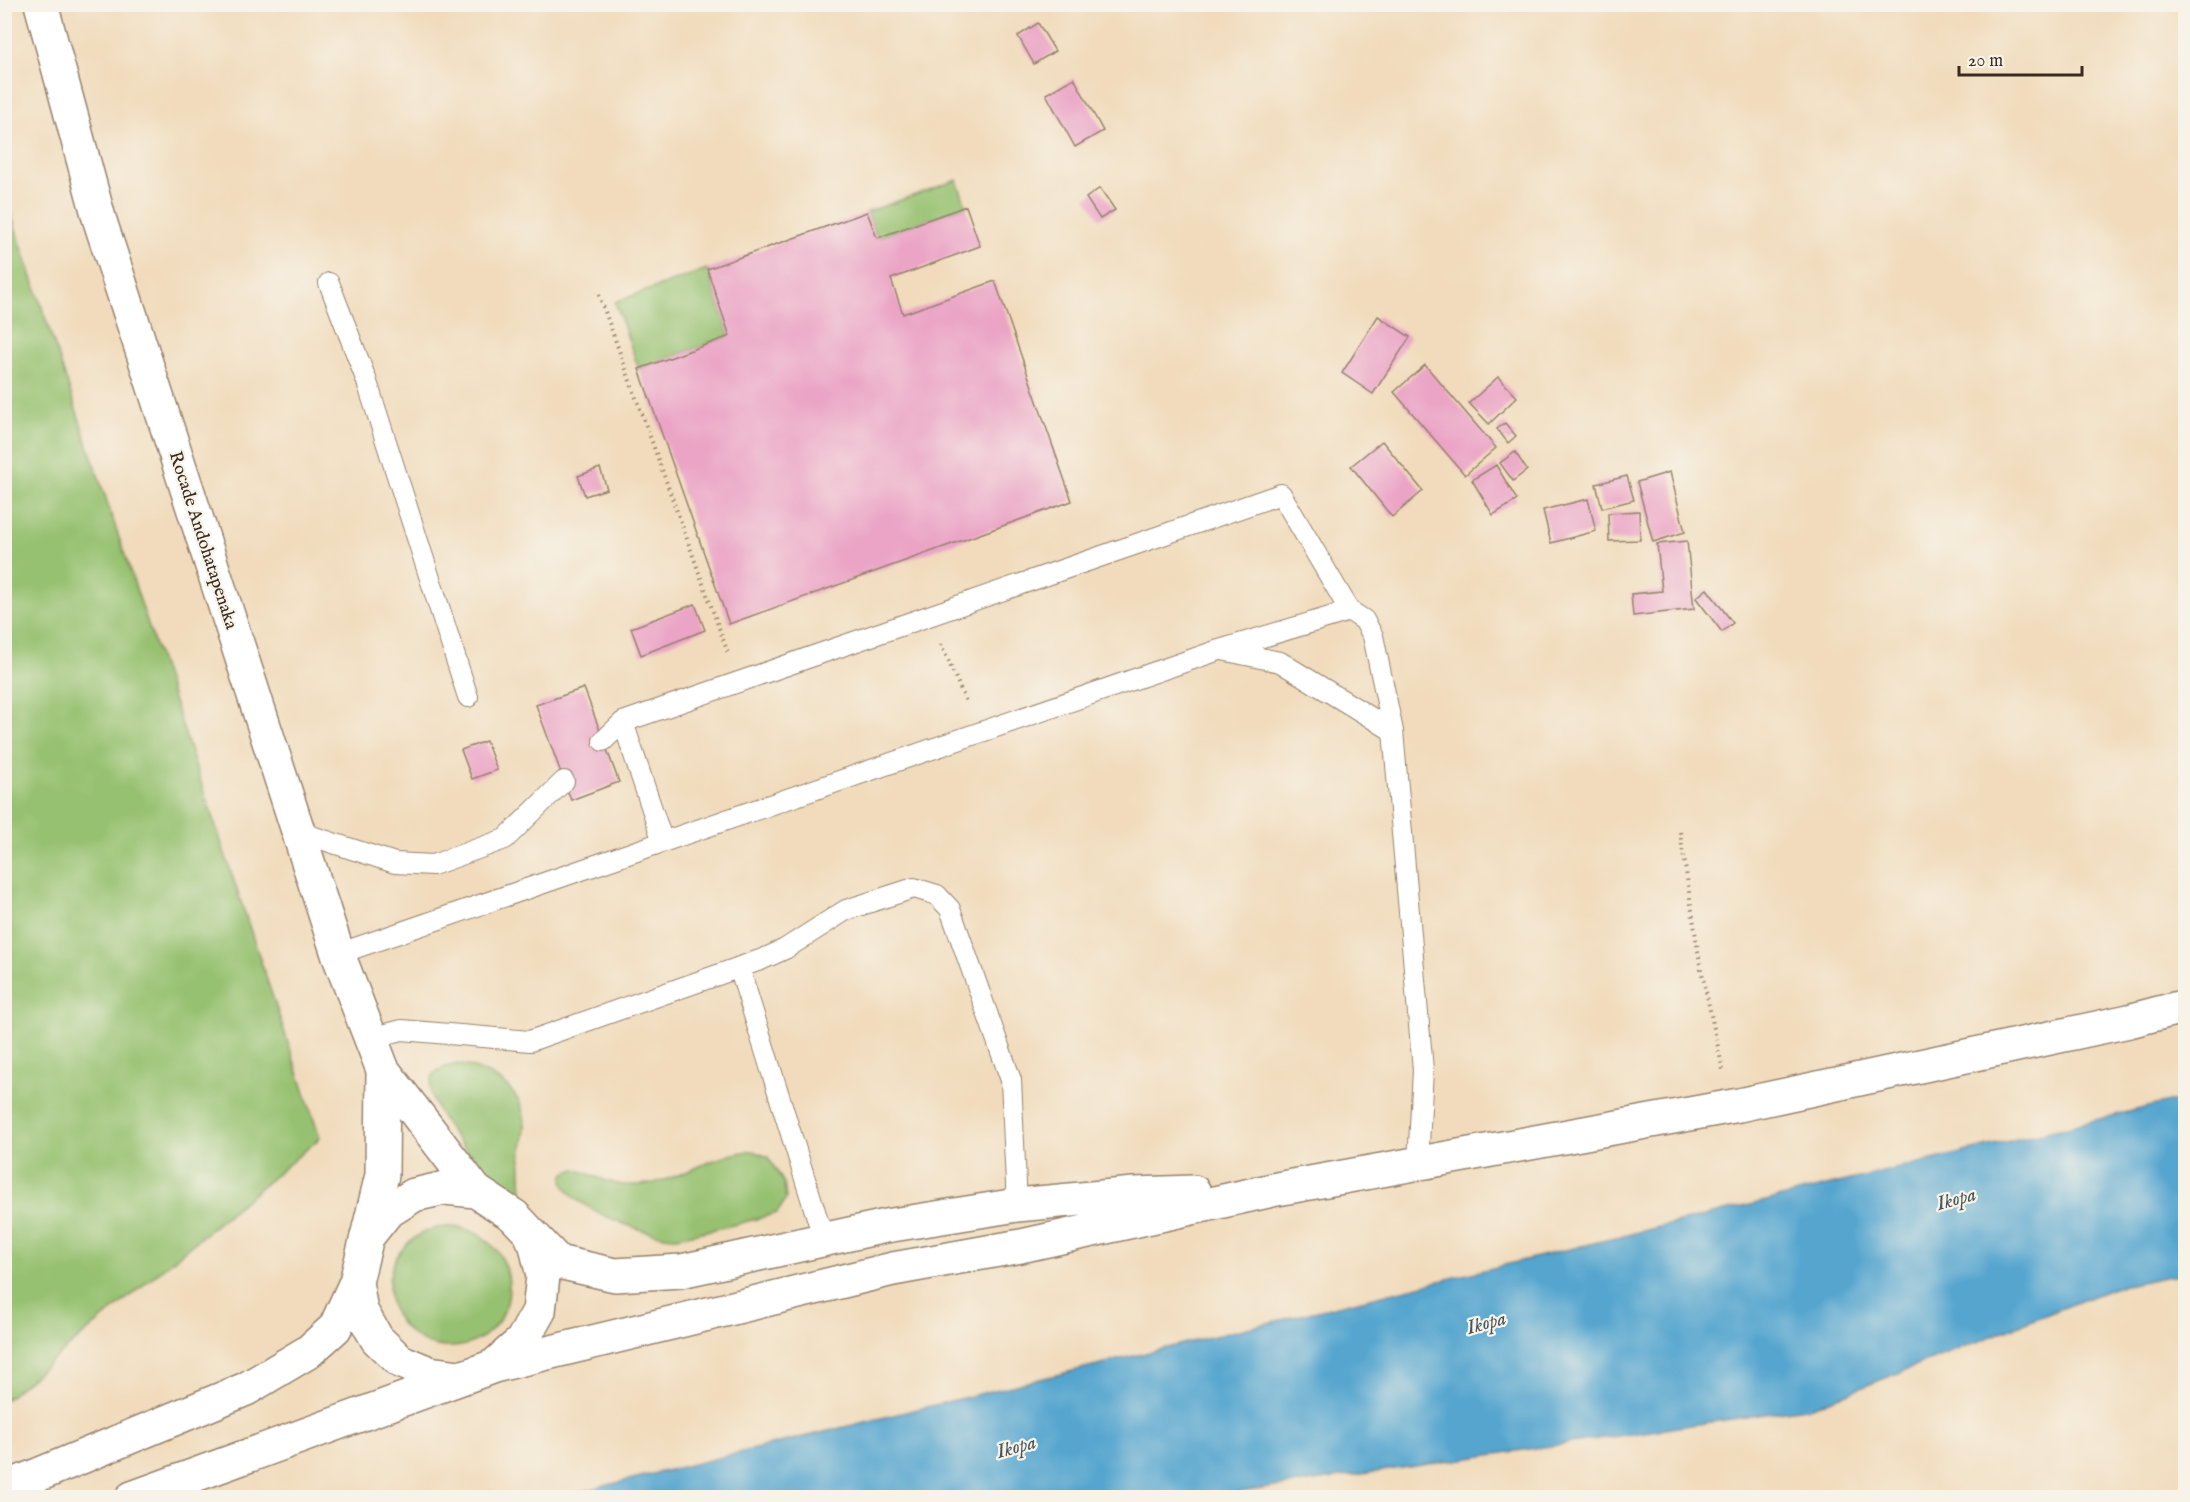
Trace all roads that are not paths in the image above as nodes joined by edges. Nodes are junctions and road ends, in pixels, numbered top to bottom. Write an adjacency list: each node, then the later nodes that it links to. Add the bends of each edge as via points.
1 (41, 4): 10 (main road, Rocade Andohatapenaka, via 99,218)
2 (329, 283): 5 (lane, via 366,379)
3 (1350, 611): 4 (lane); 6 (lane, via 1281,494); 7 (lane, via 1364,620 1373,636)
4 (1219, 650): 7 (lane, via 1280,662); 11 (lane)
5 (468, 697)
6 (623, 722): 8 (lane); 11 (lane)
7 (1393, 732): 17 (lane, via 1423,1070)
8 (603, 741)
9 (564, 781): 10 (lane, via 505,839 433,865 394,863)
10 (299, 832): 12 (main road, Rocade Andohatapenaka)
11 (663, 842): 12 (lane)
12 (338, 954): 15 (main road, Rocade Andohatapenaka)
13 (739, 967): 15 (lane, via 530,1041 402,1030); 20 (lane, via 785,949 846,910 914,888 937,895 950,909 1011,1080); 23 (lane)
14 (2186, 1006): 17 (main road, via 1730,1107)
15 (371, 1038): 16 (main road, Rocade Andohatapenaka)
16 (383, 1070): 19 (main road); 22 (main road, via 382,1175)
17 (1418, 1163): 18 (main road)
18 (1277, 1189): 20 (main road, via 1134,1194); 25 (main road, via 1021,1246 893,1269)
19 (476, 1191): 21 (main road); 22 (main road, via 445,1188 414,1195 387,1212)
20 (1017, 1205): 23 (main road)
21 (514, 1215): 23 (main road, via 558,1262 615,1275 681,1271); 25 (main road, via 535,1242 543,1276 539,1311 522,1341)
22 (368, 1237): 24 (main road)
23 (825, 1240)
24 (356, 1282): 26 (main road, via 361,1311 384,1347 400,1361 429,1373); 27 (main road, via 335,1328 308,1352 255,1384)
25 (494, 1366): 26 (main road)
26 (460, 1377): 28 (main road)
27 (4, 1489)
28 (132, 1497)

